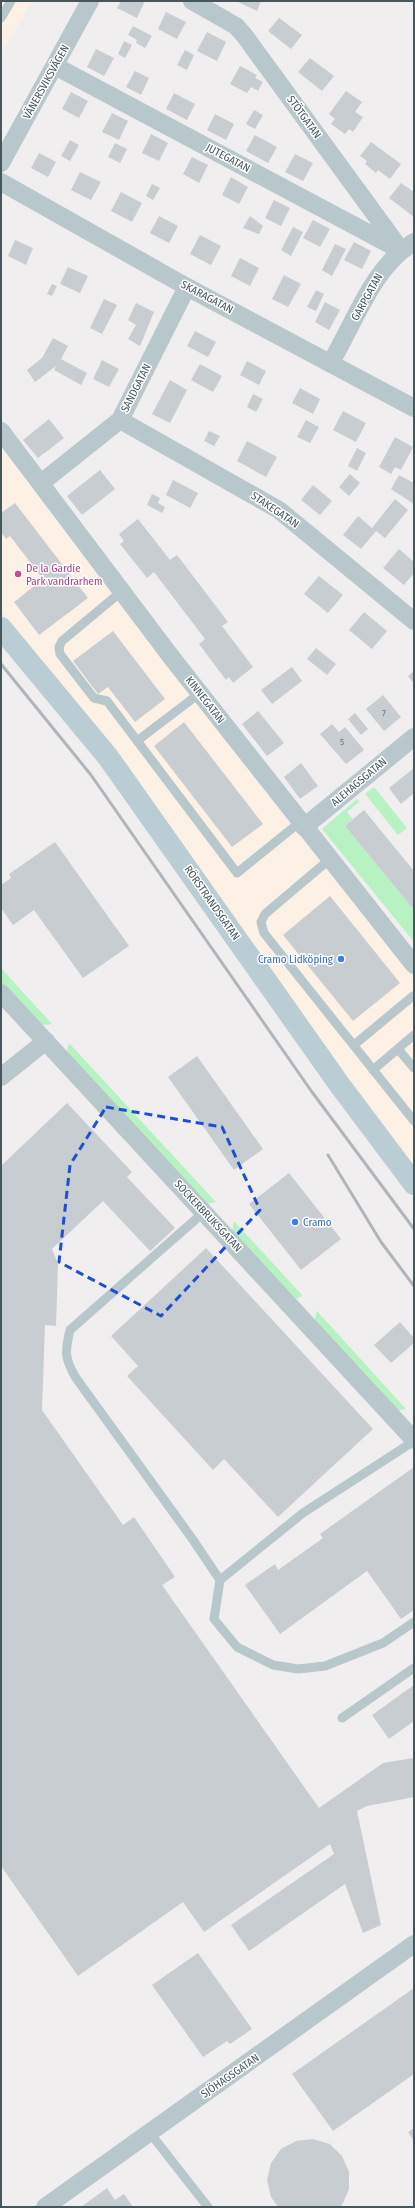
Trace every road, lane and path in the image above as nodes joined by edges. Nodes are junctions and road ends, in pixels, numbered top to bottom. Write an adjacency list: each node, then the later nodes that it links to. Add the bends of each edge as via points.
1 (11, 1): 4 (lane)
2 (90, 1): 5 (street, VÄNERSVIKSVÄGEN)
3 (192, 1): 8 (street, STÖTGATAN, via 236,26 244,35)
4 (1, 18)
5 (55, 66): 6 (street, VÄNERSVIKSVÄGEN); 8 (street, JUTEGATAN)
6 (1, 163)
7 (1, 182): 9 (street, SKARAGATAN)
8 (407, 246): 10 (street, GARPGATAN, via 384,267)
9 (187, 287): 10 (street, SKARAGATAN); 12 (street, SANDGATAN)
10 (331, 362): 11 (street, SKARAGATAN)
11 (414, 408)
12 (120, 420): 14 (street, SANDGATAN); 16 (street, STAKEGATAN, via 279,510)
13 (1, 431): 14 (street, KINNEGATAN)
14 (40, 483): 15 (street, KINNEGATAN)
15 (122, 591): 18 (street, KINNEGATAN); 20 (lane, via 62,641 59,647 60,654 94,698 107,701)
16 (414, 621)
17 (1, 628): 34 (main road, RÖRSTRANDSGATAN, via 108,757 339,1084)
18 (200, 693): 20 (lane); 21 (street, KINNEGATAN)
19 (414, 736): 21 (street, ALEHAGSGATAN)
20 (137, 741): 21 (lane, via 237,873)
21 (302, 825): 22 (street, KINNEGATAN)
22 (330, 859): 23 (street, KINNEGATAN); 28 (lane, via 265,914 261,922 264,933)
23 (414, 965)
24 (1, 993): 27 (street, SOCKERBRUKSGATAN)
25 (413, 996): 28 (lane)
26 (414, 1035): 29 (lane)
27 (46, 1041): 32 (street); 35 (street, SOCKERBRUKSGATAN)
28 (354, 1045): 31 (lane)
29 (398, 1048): 30 (lane); 31 (lane)
30 (414, 1068)
31 (373, 1070): 33 (lane)
32 (1, 1077)
33 (414, 1120)
34 (414, 1184)
35 (204, 1212): 36 (street, SOCKERBRUKSGATAN); 37 (lane, via 70,1330 66,1361)
36 (414, 1440): 37 (lane, via 303,1513)
37 (220, 1580): 38 (lane, via 214,1619 237,1647 273,1665 298,1669 325,1666 383,1643)
38 (414, 1622)
39 (414, 1668): 40 (lane)
40 (342, 1718)
41 (414, 1944): 42 (street, SJÖHAGSGATAN)
42 (150, 2132): 43 (street, SJÖHAGSGATAN); 44 (lane)
43 (45, 2207)
44 (208, 2207)

